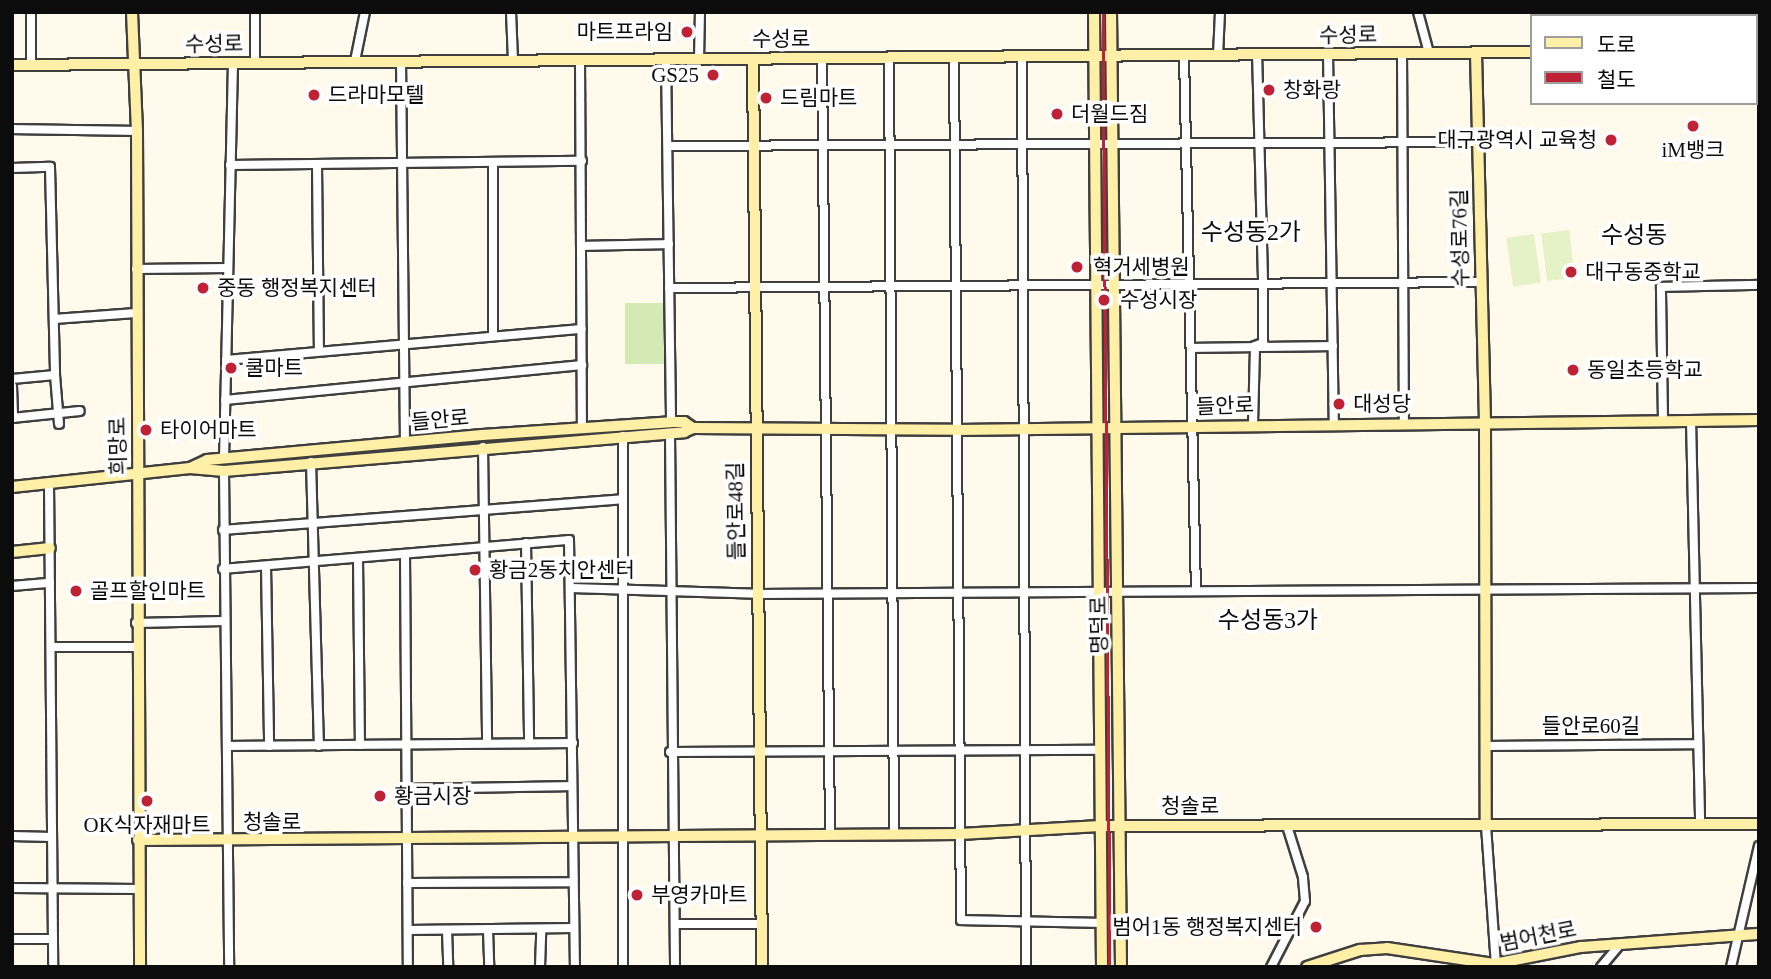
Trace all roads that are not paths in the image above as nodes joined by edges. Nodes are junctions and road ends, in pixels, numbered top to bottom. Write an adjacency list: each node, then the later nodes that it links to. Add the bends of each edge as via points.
1 (31, 12): 35 (street)
2 (132, 12): 36 (main road, 희망로)
3 (255, 12): 32 (street)
4 (365, 12): 30 (street)
5 (510, 12): 28 (street)
6 (700, 12): 26 (street)
7 (1094, 12): 19 (main road, 명덕로)
8 (1111, 12): 20 (main road, 명덕로)
9 (1220, 12): 17 (street)
10 (1418, 12): 13 (street)
11 (1530, 51): 14 (main road, 수성로)
12 (1402, 53): 13 (main road, 수성로); 15 (main road, 수성로); 40 (street)
13 (1429, 53): 14 (main road, 수성로)
14 (1476, 53): 46 (main road, 수성로76길)
15 (1328, 54): 18 (main road, 수성로); 45 (street)
16 (1184, 55): 17 (main road, 수성로); 20 (main road, 수성로); 44 (street)
17 (1218, 55): 18 (main road, 수성로)
18 (1257, 55): 39 (street)
19 (1095, 56): 20 (main road, 수성로); 22 (main road, 수성로); 42 (main road, 명덕로)
20 (1112, 56): 43 (main road, 명덕로)
21 (954, 57): 22 (main road, 수성로); 24 (main road, 수성로); 49 (street)
22 (1022, 57): 41 (street)
23 (822, 58): 24 (main road, 수성로); 27 (main road, 수성로); 47 (street)
24 (888, 58): 48 (street)
25 (666, 59): 26 (main road, 수성로); 29 (main road, 수성로); 51 (street)
26 (699, 59): 27 (main road, 수성로)
27 (753, 59): 50 (main road, 들안로48길)
28 (513, 60): 29 (main road, 수성로); 31 (main road, 수성로)
29 (580, 60): 52 (street)
30 (355, 61): 31 (main road, 수성로); 32 (main road, 수성로)
31 (401, 61): 55 (street)
32 (255, 62): 33 (main road, 수성로)
33 (233, 63): 36 (main road, 수성로); 54 (street)
34 (12, 65): 35 (main road, 수성로)
35 (31, 65): 36 (main road, 수성로)
36 (134, 65): 38 (main road, 희망로)
37 (12, 129): 38 (street)
38 (137, 131): 61 (main road, 희망로)
39 (1259, 141): 44 (street); 45 (street); 62 (street)
40 (1402, 141): 45 (street); 46 (street); 64 (street)
41 (1019, 142): 42 (street); 49 (street); 65 (street)
42 (1096, 142): 43 (street); 66 (main road, 명덕로)
43 (1113, 142): 44 (street); 67 (main road, 명덕로)
44 (1187, 142): 63 (street)
45 (1331, 142): 68 (street)
46 (1477, 142): 69 (main road, 수성로76길)
47 (825, 143): 48 (street); 50 (street); 73 (street)
48 (889, 143): 49 (street); 70 (street)
49 (955, 144): 71 (street)
50 (754, 145): 51 (street); 72 (main road, 들안로48길)
51 (670, 146): 58 (street)
52 (582, 161): 53 (street); 59 (street)
53 (493, 163): 55 (street); 79 (street)
54 (230, 164): 56 (street); 60 (street)
55 (402, 164): 56 (street); 80 (street)
56 (317, 165): 84 (street)
57 (12, 168): 77 (street, via 50,167)
58 (669, 244): 59 (street); 75 (street)
59 (582, 246): 78 (street)
60 (228, 268): 61 (street); 85 (street)
61 (135, 269): 76 (main road, 희망로)
62 (1263, 280): 63 (street); 68 (street); 81 (street, via 1262,342)
63 (1192, 281): 67 (street); 83 (street)
64 (1402, 281): 68 (street); 69 (street); 98 (street)
65 (1021, 282): 66 (street); 71 (street); 111 (street)
66 (1099, 282): 67 (street); 103 (main road, 명덕로)
67 (1114, 282): 104 (main road, 명덕로)
68 (1331, 282): 82 (street)
69 (1480, 282): 99 (main road, 수성로76길)
70 (890, 283): 71 (street); 73 (street); 110 (street)
71 (956, 283): 112 (street)
72 (754, 284): 73 (street); 75 (street); 108 (main road, 들안로48길)
73 (826, 284): 109 (street)
74 (1759, 285): 95 (street, via 1661,287)
75 (669, 288): 106 (street)
76 (135, 313): 77 (street); 120 (main road, 희망로)
77 (54, 319): 87 (street)
78 (582, 329): 79 (street); 86 (street)
79 (493, 336): 80 (street)
80 (405, 344): 84 (street); 89 (street)
81 (1255, 346): 82 (street); 83 (street); 101 (street)
82 (1332, 346): 102 (street)
83 (1191, 348): 105 (street)
84 (319, 351): 85 (street)
85 (226, 360): 91 (street)
86 (582, 365): 89 (street); 107 (street)
87 (55, 375): 88 (street); 93 (street)
88 (12, 379)
89 (407, 383): 91 (street); 114 (street)
90 (12, 386): 94 (street)
91 (225, 400): 116 (street)
92 (80, 411): 93 (street)
93 (58, 413): 94 (street); 100 (street)
94 (13, 418)
95 (1663, 420): 96 (main road, 들안로); 99 (main road, 들안로)
96 (1691, 420): 97 (main road, 들안로); 138 (street)
97 (1759, 420)
98 (1404, 423): 99 (main road, 들안로); 102 (main road, 들안로)
99 (1485, 423): 143 (main road)
100 (59, 424)
101 (1253, 424): 102 (main road, 들안로); 105 (main road, 들안로)
102 (1334, 425)
103 (1098, 426): 104 (main road, 들안로); 111 (main road, 들안로); 147 (main road, 명덕로)
104 (1116, 426): 105 (main road, 들안로); 148 (main road, 명덕로)
105 (1192, 426): 144 (street)
106 (670, 427): 107 (main road, 들안로); 108 (main road, 들안로, via 684,422 693,428); 113 (main road, 들안로); 142 (street)
107 (582, 428): 114 (main road, 들안로)
108 (755, 428): 109 (main road, 들안로); 151 (main road, 들안로48길)
109 (827, 429): 110 (main road, 들안로); 149 (street)
110 (890, 429): 112 (main road, 들안로); 150 (street)
111 (1021, 429): 112 (main road, 들안로); 146 (street)
112 (957, 430): 145 (street)
113 (623, 436): 115 (main road, 들안로); 123 (street)
114 (405, 442): 116 (main road, 들안로)
115 (483, 447): 117 (main road, 들안로); 124 (street)
116 (224, 459): 118 (main road, 들안로)
117 (311, 462): 119 (main road, 들안로); 125 (street)
118 (190, 468): 119 (main road, 들안로); 120 (main road, 들안로)
119 (224, 471): 126 (street)
120 (138, 475): 121 (main road, 들안로); 153 (main road, 희망로)
121 (50, 484): 122 (main road, 들안로); 129 (street)
122 (12, 487)
123 (622, 499): 124 (street); 141 (street)
124 (483, 508): 125 (street); 128 (street)
125 (312, 523): 126 (street); 133 (street)
126 (223, 530): 135 (street)
127 (526, 543): 128 (street); 139 (street, via 569,540); 157 (street)
128 (484, 546): 131 (street); 156 (street)
129 (50, 548): 130 (main road); 136 (street)
130 (12, 552)
131 (405, 555): 132 (street); 159 (street)
132 (358, 559): 133 (street); 161 (street)
133 (313, 562): 134 (street); 164 (street)
134 (267, 566): 135 (street); 163 (street)
135 (223, 569): 152 (street)
136 (50, 583): 137 (street); 154 (street)
137 (12, 586)
138 (1695, 586): 140 (street); 143 (street); 160 (street)
139 (571, 588): 141 (street); 158 (street)
140 (1759, 588)
141 (622, 589): 142 (street); 182 (street)
142 (668, 589): 151 (street); 170 (street)
143 (1485, 590): 144 (street); 165 (main road)
144 (1196, 591): 148 (street)
145 (958, 592): 146 (street); 150 (street); 168 (street)
146 (1023, 592): 147 (street); 169 (street)
147 (1100, 592): 148 (street); 166 (main road, 명덕로)
148 (1118, 592): 178 (main road, 명덕로)
149 (828, 593): 150 (street); 151 (street); 171 (street)
150 (891, 593): 167 (street)
151 (757, 594): 172 (main road, 들안로48길)
152 (224, 621): 153 (street); 162 (street)
153 (136, 622): 155 (main road, 희망로)
154 (51, 647): 155 (street); 190 (street)
155 (136, 647): 192 (main road, 희망로)
156 (487, 743): 157 (street); 159 (street)
157 (528, 743): 158 (street)
158 (573, 743): 173 (street)
159 (408, 744): 161 (street); 174 (street)
160 (1696, 744): 165 (street, 들안로60길); 175 (street)
161 (360, 745): 164 (street)
162 (228, 746): 163 (street); 193 (street)
163 (269, 746): 164 (street)
164 (319, 746)
165 (1485, 746): 180 (main road)
166 (1101, 750): 169 (street); 177 (main road, 명덕로)
167 (892, 751): 168 (street); 171 (street); 185 (street)
168 (960, 751): 169 (street); 186 (street)
169 (1024, 751): 181 (street)
170 (670, 752): 172 (street); 184 (street)
171 (828, 752): 172 (street); 187 (street)
172 (758, 753): 189 (main road, 들안로48길)
173 (572, 786): 174 (street); 183 (street)
174 (407, 789): 191 (street)
175 (1700, 824): 176 (main road, 청솔로); 180 (main road, 청솔로)
176 (1759, 824)
177 (1100, 826): 178 (main road, 청솔로); 181 (main road, 청솔로); 201 (main road, 명덕로)
178 (1121, 826): 179 (main road, 청솔로); 228 (main road, 명덕로)
179 (1287, 826): 180 (main road, 청솔로); 229 (street, via 1303,877 1305,901)
180 (1486, 826): 214 (street)
181 (1025, 832): 186 (main road, 청솔로); 200 (street)
182 (622, 833): 183 (main road, 청솔로); 184 (main road, 청솔로); 223 (street)
183 (572, 834): 191 (main road, 청솔로); 195 (street)
184 (672, 834): 189 (main road, 청솔로); 202 (street)
185 (894, 834): 186 (main road, 청솔로); 187 (main road, 청솔로)
186 (960, 834): 200 (street, via 961,920)
187 (830, 835): 189 (main road, 청솔로)
188 (12, 836): 190 (street)
189 (760, 836): 203 (main road, 들안로48길)
190 (52, 837): 197 (street)
191 (406, 840): 193 (main road, 청솔로); 196 (street)
192 (138, 841): 193 (main road, 청솔로); 199 (main road, 희망로)
193 (229, 841): 217 (street)
194 (1759, 846): 210 (street)
195 (573, 881): 196 (street); 204 (street)
196 (407, 883): 206 (street)
197 (53, 887): 198 (street); 199 (street); 212 (street)
198 (12, 888)
199 (138, 889): 216 (main road, 희망로)
200 (1026, 923): 201 (street); 226 (street)
201 (1101, 923): 227 (main road, 명덕로)
202 (675, 924): 203 (street); 224 (street)
203 (762, 924): 225 (main road, 들안로48길)
204 (574, 928): 205 (street); 222 (street)
205 (541, 929): 208 (street); 221 (street)
206 (408, 930): 207 (street); 218 (street)
207 (447, 930): 208 (street); 219 (street)
208 (488, 930): 220 (street)
209 (1759, 934): 210 (main road, 범어천로)
210 (1739, 936): 213 (main road, 범어천로); 232 (street)
211 (12, 939): 212 (street)
212 (53, 939): 215 (street)
213 (1621, 943): 214 (main road, 범어천로); 231 (street)
214 (1496, 964): 230 (main road, 범어천로, via 1387,947 1360,950)
215 (53, 967)
216 (140, 967)
217 (229, 967)
218 (408, 967)
219 (448, 967)
220 (489, 967)
221 (540, 967)
222 (575, 967)
223 (623, 967)
224 (675, 967)
225 (762, 967)
226 (1026, 967)
227 (1102, 967)
228 (1121, 967)
229 (1270, 967)
230 (1307, 967)
231 (1601, 967)
232 (1731, 967)

